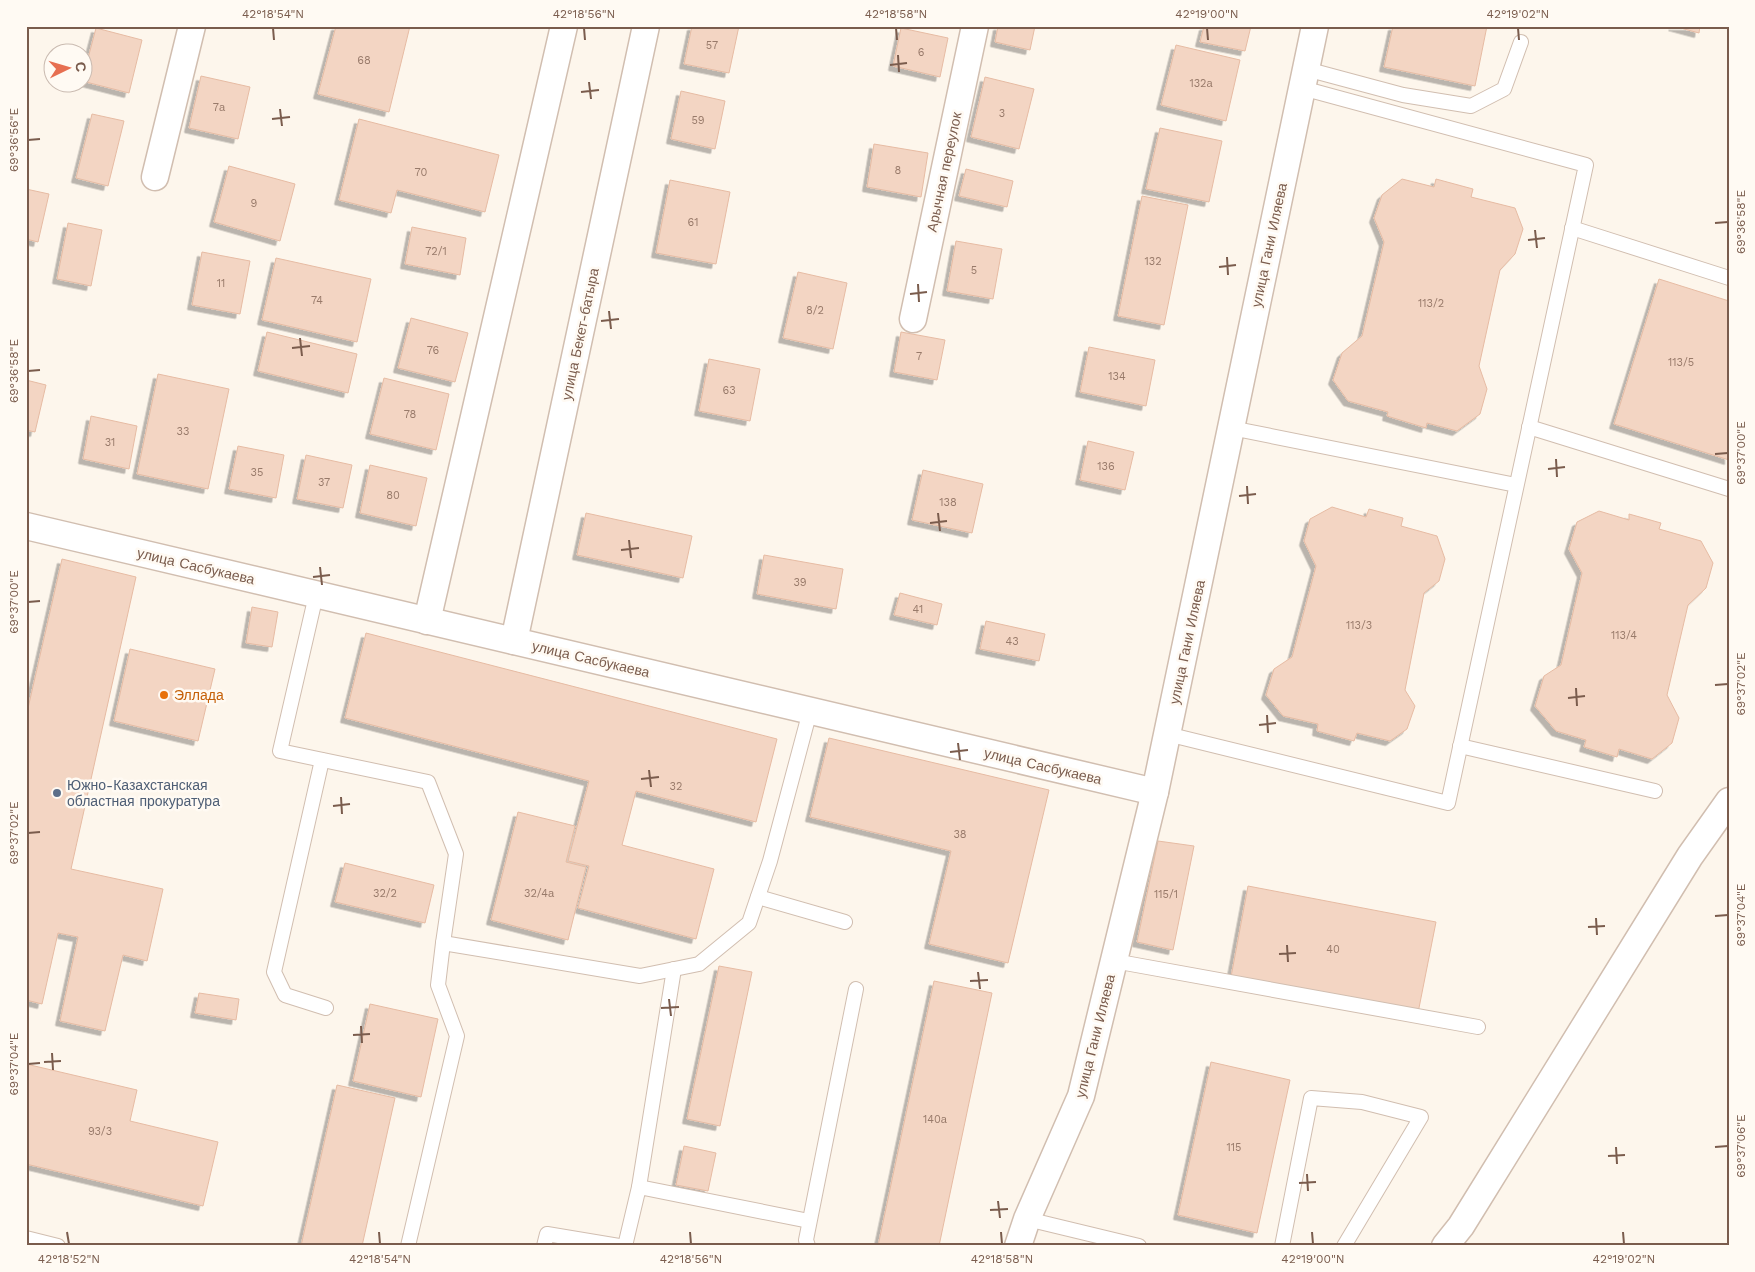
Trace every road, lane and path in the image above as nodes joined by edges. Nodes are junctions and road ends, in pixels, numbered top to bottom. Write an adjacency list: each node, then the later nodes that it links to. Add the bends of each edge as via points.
1 (192, 26): 8 (street)
2 (564, 26): 18 (street)
3 (646, 26): 19 (street, улица Бекет-батыра)
4 (975, 26): 11 (street, Арычная переулок)
5 (1315, 26): 7 (street, улица Гани Иляева)
6 (1521, 42): 7 (lane, via 1504,89 1471,106)
7 (1304, 78): 9 (lane, via 1586,165); 13 (street, улица Гани Иляева)
8 (155, 177)
9 (1572, 228): 10 (lane); 12 (lane)
10 (1729, 278)
11 (913, 319)
12 (1529, 427): 14 (lane); 15 (lane)
13 (1231, 428): 14 (lane); 21 (street, улица Гани Иляева)
14 (1516, 485): 22 (lane)
15 (1729, 489)
16 (26, 526): 17 (street, улица Сасбукаева)
17 (316, 594): 18 (street, улица Сасбукаева); 23 (lane, via 280,751)
18 (427, 621): 19 (street, улица Сасбукаева)
19 (514, 641): 20 (street, улица Сасбукаева)
20 (810, 711): 25 (street, улица Сасбукаева); 27 (lane)
21 (1167, 734): 22 (lane, via 1448,803); 25 (street, улица Гани Иляева)
22 (1460, 746): 24 (lane)
23 (322, 760): 29 (lane, via 428,782 456,854); 33 (lane, via 274,972 285,996)
24 (1655, 791)
25 (1155, 792): 30 (street, улица Гани Иляева)
26 (1729, 801): 49 (street, via 1690,856 1461,1226)
27 (758, 897): 28 (lane); 31 (lane, via 749,923 699,964)
28 (845, 922)
29 (443, 943): 31 (lane, via 640,976); 40 (lane, via 438,984 457,1036)
30 (1114, 961): 34 (lane); 36 (street, улица Гани Иляева, via 1081,1096)
31 (674, 969): 35 (lane)
32 (856, 989): 37 (lane)
33 (326, 1008)
34 (1478, 1027)
35 (639, 1187): 37 (lane); 43 (lane)
36 (1027, 1219): 45 (street, улица Гани Иляева); 46 (lane)
37 (810, 1221): 44 (lane)
38 (26, 1238): 39 (lane)
39 (58, 1246)
40 (408, 1246)
41 (544, 1246): 42 (lane, via 547,1234)
42 (619, 1246)
43 (625, 1246)
44 (808, 1246)
45 (1018, 1246)
46 (1139, 1246)
47 (1282, 1246): 48 (lane, via 1311,1098 1362,1102 1421,1117)
48 (1344, 1246)
49 (1445, 1246)

